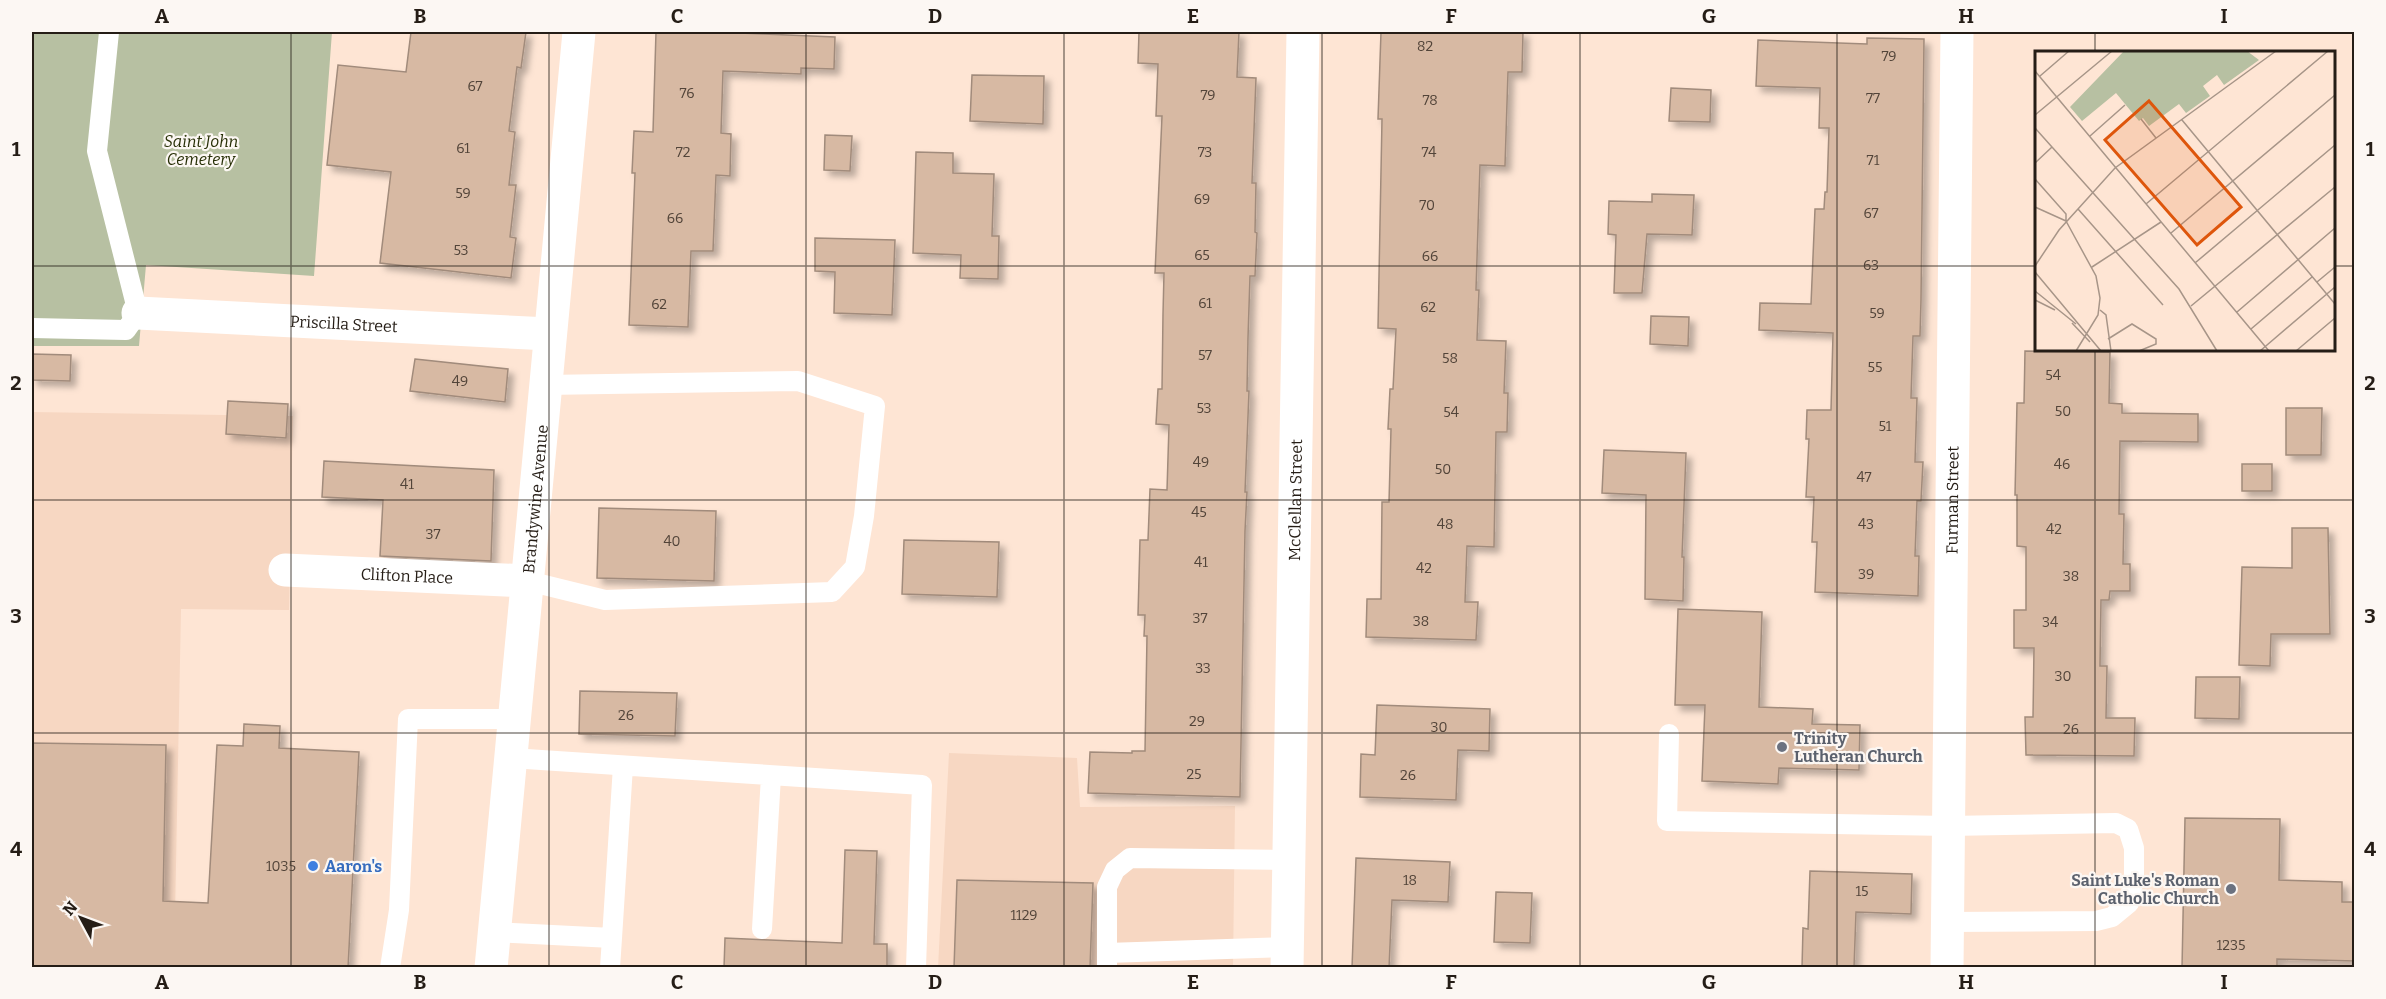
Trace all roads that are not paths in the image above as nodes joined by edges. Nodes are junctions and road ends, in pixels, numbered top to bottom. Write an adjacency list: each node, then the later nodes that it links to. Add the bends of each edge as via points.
1 (109, 32): 5 (lane, via 96,151)
2 (579, 32): 7 (street, Brandywine Avenue)
3 (1303, 32): 17 (street, McClellan Street)
4 (1957, 32): 16 (street, Furman Street)
5 (138, 313): 6 (lane, via 126,330); 7 (street, Priscilla Street)
6 (32, 328)
7 (549, 334): 8 (street, Brandywine Avenue)
8 (545, 385): 10 (street, Brandywine Avenue); 10 (lane, via 798,381 875,406 855,567 832,592 605,600)
9 (285, 570): 10 (street, Clifton Place)
10 (528, 581): 11 (street, Brandywine Avenue)
11 (515, 719): 13 (street, Brandywine Avenue); 24 (lane, via 408,719 399,910)
12 (1669, 734): 16 (lane, via 1667,821)
13 (511, 758): 14 (lane); 20 (street, Brandywine Avenue)
14 (623, 766): 15 (lane); 21 (lane)
15 (771, 776): 19 (lane); 27 (lane, via 922,785)
16 (1948, 826): 18 (street, Furman Street); 18 (lane, via 2116,823 2128,829 2134,848 2134,877 2129,903 2112,917 2096,921)
17 (1288, 860): 22 (street, McClellan Street); 23 (lane, via 1130,858 1115,870 1107,887)
18 (1947, 922): 28 (street, Furman Street)
19 (762, 929)
20 (494, 932): 21 (lane); 25 (street, Brandywine Avenue)
21 (612, 938): 26 (lane)
22 (1287, 957): 23 (lane)
23 (1107, 961)
24 (390, 968)
25 (490, 968)
26 (610, 968)
27 (916, 968)
28 (1947, 968)

